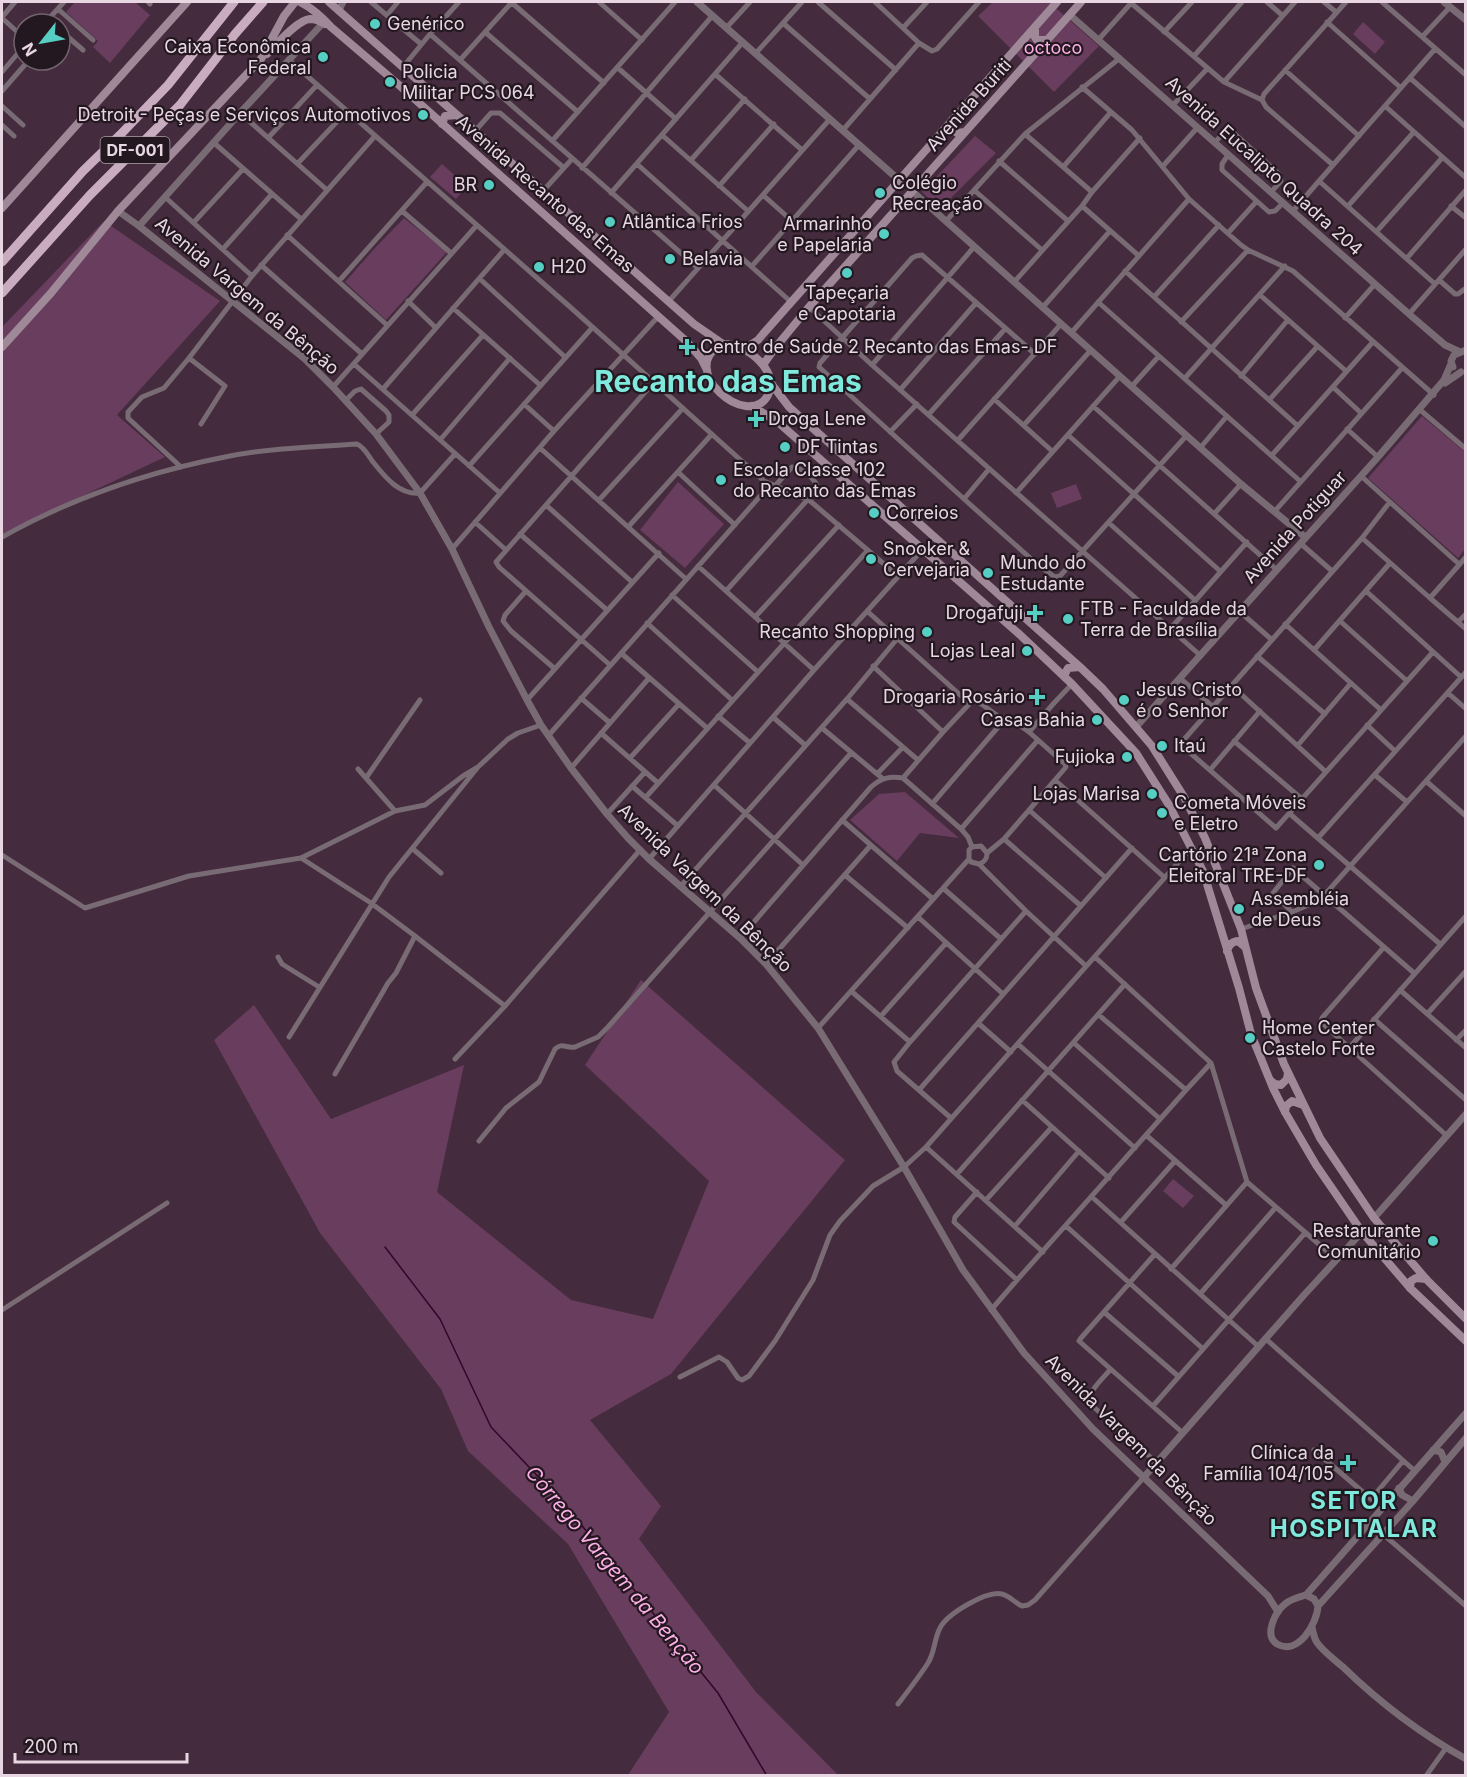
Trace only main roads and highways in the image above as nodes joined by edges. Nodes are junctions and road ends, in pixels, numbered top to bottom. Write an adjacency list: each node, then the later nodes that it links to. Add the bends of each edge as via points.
1 (188, 2): 23 (main road)
2 (234, 2): 27 (highway, DF-001, via 168,85 83,171)
3 (263, 2): 28 (highway, DF-001, via 180,105 90,195)
4 (297, 2): 10 (main road, Avenida Recanto das Emas, via 310,7); 13 (main road, via 284,16)
5 (329, 2): 9 (main road, Avenida Recanto das Emas)
6 (336, 2): 9 (main road)
7 (1056, 2): 11 (main road, Avenida Buriti)
8 (1081, 2): 12 (main road, Avenida Buriti)
9 (339, 10): 14 (main road, Avenida Recanto das Emas)
10 (331, 27): 13 (main road, via 308,19); 15 (main road, Avenida Recanto das Emas)
11 (1035, 27): 12 (main road, via 1037,40); 17 (main road, Avenida Buriti)
12 (1046, 40): 19 (main road, Avenida Buriti)
13 (261, 59): 30 (main road, via 118,211)
14 (412, 74): 15 (main road, via 415,81 411,86); 16 (main road, Avenida Recanto das Emas)
15 (399, 85): 18 (main road, Avenida Recanto das Emas)
16 (457, 115): 18 (main road, via 445,116); 22 (main road, Avenida Recanto das Emas)
17 (952, 120): 19 (main road, via 954,131); 20 (main road, Avenida Buriti)
18 (442, 124): 24 (main road, Avenida Recanto das Emas)
19 (965, 132): 21 (main road, Avenida Buriti)
20 (936, 139): 21 (main road, via 945,138); 31 (main road, Avenida Buriti, via 758,340)
21 (948, 150): 32 (main road, Avenida Buriti)
22 (554, 199): 24 (main road, via 555,207); 25 (main road, Avenida Recanto das Emas)
23 (2, 208)
24 (545, 214): 26 (main road, Avenida Recanto das Emas)
25 (571, 214): 26 (main road, via 558,216); 29 (main road, Avenida Recanto das Emas, via 694,324)
26 (557, 225): 33 (main road, Avenida Recanto das Emas, via 686,340)
27 (2, 262)
28 (2, 293)
29 (723, 344): 31 (main road); 33 (main road, via 711,353)
30 (2, 347)
31 (744, 349): 32 (main road)
32 (763, 365): 34 (main road)
33 (707, 370): 35 (main road, via 721,394 733,402)
34 (770, 382): 35 (main road, via 767,398); 36 (main road, via 789,407)
35 (752, 406): 37 (main road, via 784,427)
36 (961, 560): 37 (main road, via 956,571); 38 (main road)
37 (950, 572): 39 (main road)
38 (975, 573): 39 (main road, via 962,577); 40 (main road)
39 (964, 586): 41 (main road)
40 (1080, 667): 41 (main road, via 1068,668); 42 (main road)
41 (1064, 676): 43 (main road)
42 (1152, 746): 43 (main road, via 1145,753); 44 (main road, via 1205,838)
43 (1136, 753): 45 (main road, via 1203,871)
44 (1245, 947): 45 (main road, via 1238,941 1230,944); 47 (main road)
45 (1227, 951): 46 (main road)
46 (1239, 988): 47 (main road, via 1248,995); 49 (main road, via 1251,1034)
47 (1256, 988): 48 (main road)
48 (1288, 1073): 49 (main road, via 1281,1085); 50 (main road)
49 (1269, 1079): 51 (main road)
50 (1303, 1105): 51 (main road, via 1292,1101); 52 (main road, via 1320,1138 1374,1218)
51 (1285, 1112): 53 (main road, via 1362,1232)
52 (1410, 1262): 53 (main road); 54 (main road)
53 (1405, 1273): 55 (main road)
54 (1426, 1279): 55 (main road, via 1414,1279); 56 (main road)
55 (1410, 1287): 57 (main road)
56 (1466, 1318)
57 (1466, 1341)

